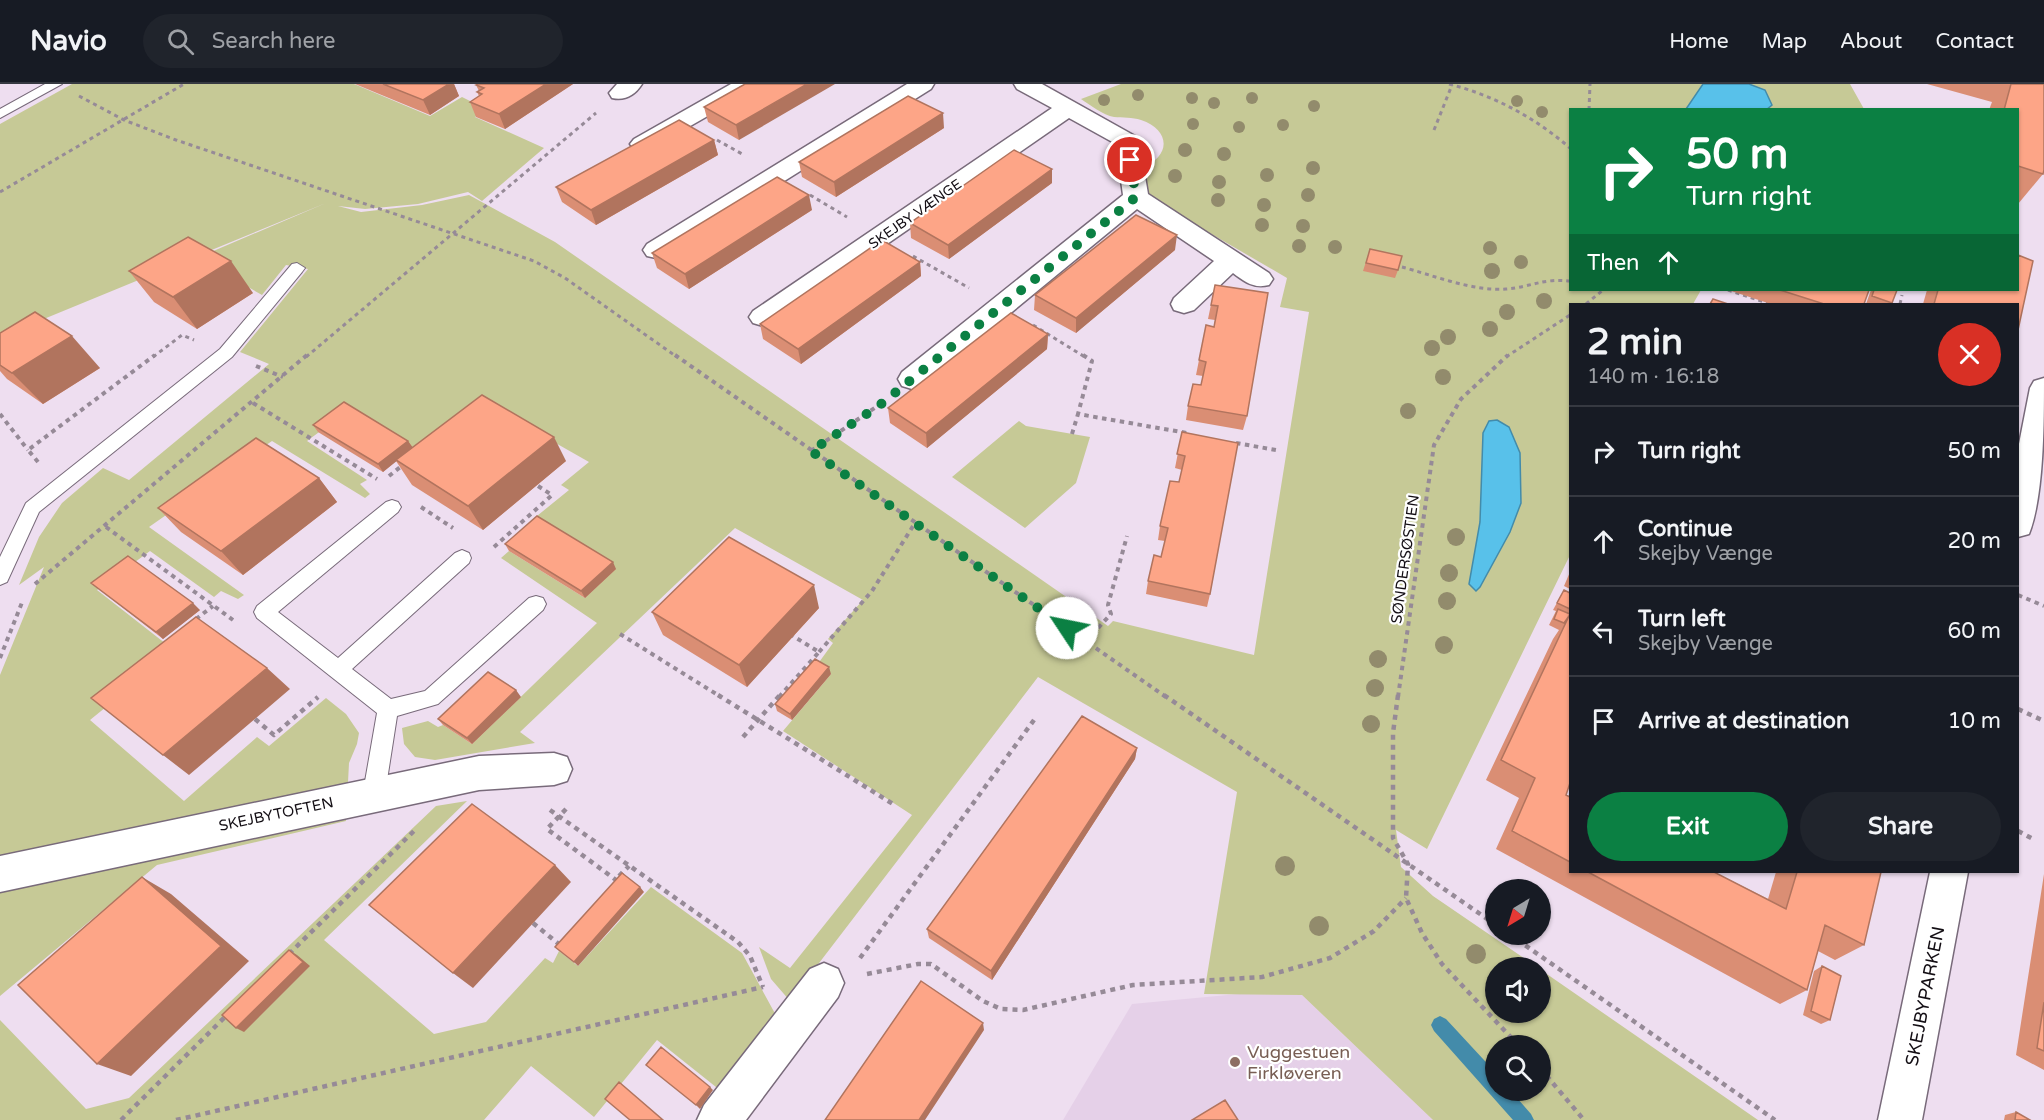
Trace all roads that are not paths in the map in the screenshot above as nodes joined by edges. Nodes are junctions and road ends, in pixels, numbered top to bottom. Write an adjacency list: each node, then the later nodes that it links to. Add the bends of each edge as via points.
1 (55, 84): 6 (lane)
2 (747, 84): 7 (street)
3 (923, 84): 9 (street)
4 (1032, 85): 5 (street)
5 (1066, 109): 8 (street, via 1127,141); 14 (street, SKEJBY VÆNGE)
6 (0, 114)
7 (624, 154)
8 (1136, 197): 10 (street); 15 (street)
9 (656, 250)
10 (1231, 260): 12 (street); 13 (street)
11 (297, 268): 20 (lane, via 226,353 32,508)
12 (1260, 279)
13 (1184, 304)
14 (763, 317)
15 (912, 378)
16 (2043, 397): 18 (street)
17 (392, 507): 22 (lane, via 264,612)
18 (2019, 520)
19 (462, 558): 22 (lane)
20 (0, 577)
21 (536, 604): 23 (lane, via 430,698)
22 (339, 669): 23 (lane)
23 (388, 709): 25 (lane)
24 (554, 769): 25 (street, SKEJBYTOFTEN, via 479,772)
25 (374, 793): 27 (street, SKEJBYTOFTEN)
26 (1949, 873): 30 (street, SKEJBYPARKEN)
27 (0, 874)
28 (834, 981): 29 (street, via 797,1018)
29 (719, 1120)
30 (1900, 1120)

